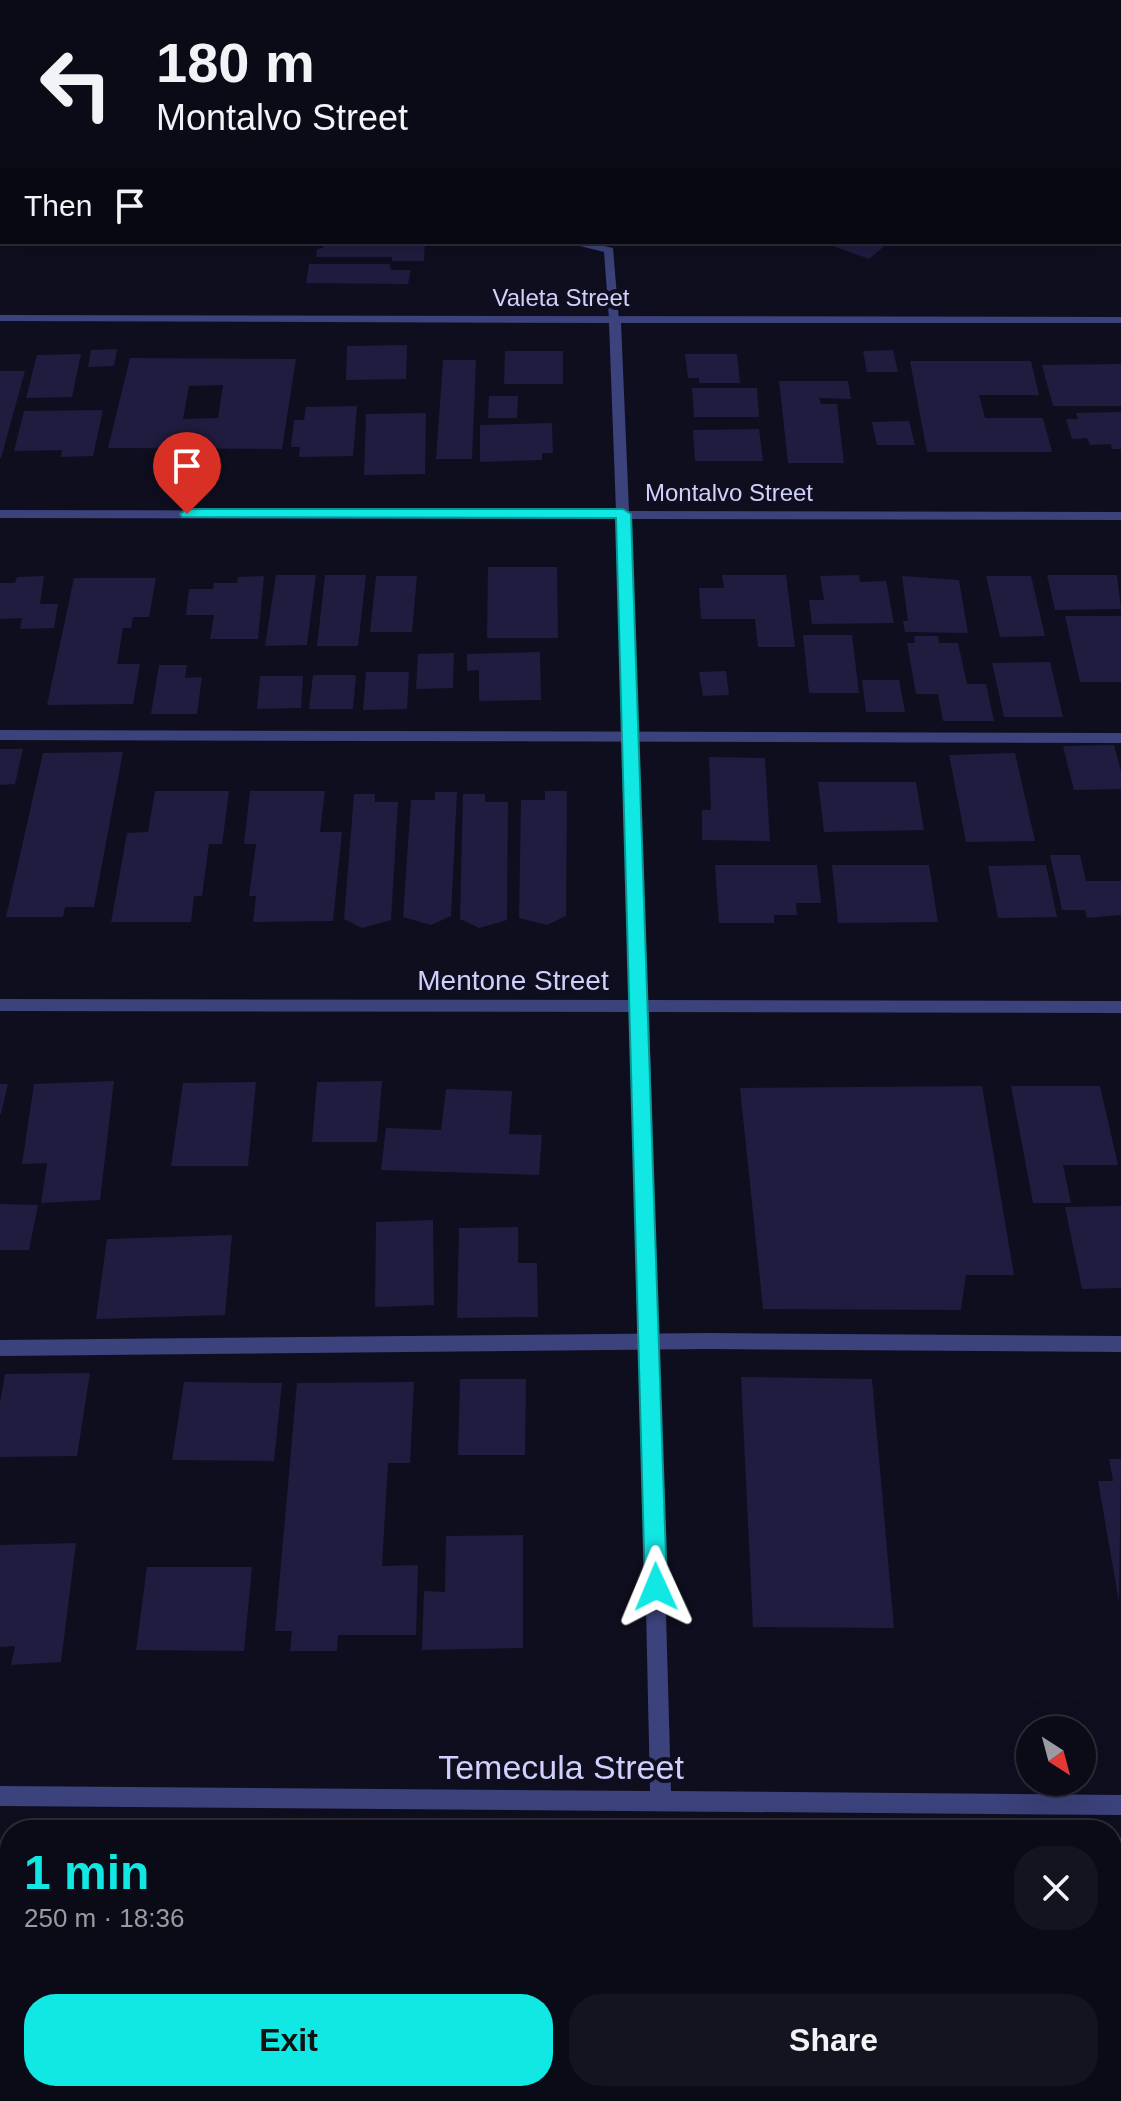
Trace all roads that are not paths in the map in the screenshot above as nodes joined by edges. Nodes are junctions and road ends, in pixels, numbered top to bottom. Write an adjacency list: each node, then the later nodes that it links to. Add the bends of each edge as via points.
1 (579, 244): 3 (street, via 609,250)
2 (0, 318): 3 (street, Valeta Street)
3 (615, 319): 4 (street, Valeta Street); 6 (street)
4 (1121, 320)
5 (0, 514): 6 (street, Montalvo Street)
6 (623, 514): 7 (street, Montalvo Street); 9 (street)
7 (1121, 516)
8 (0, 735): 9 (street)
9 (632, 736): 10 (street); 12 (street)
10 (1121, 738)
11 (0, 1005): 12 (street, Mentone Street)
12 (640, 1007): 13 (street, Mentone Street); 14 (street)
13 (1121, 1007)
14 (651, 1344): 15 (street); 16 (street); 18 (street)
15 (1121, 1344)
16 (0, 1348)
17 (0, 1796): 18 (street, Temecula Street)
18 (661, 1800): 19 (street, Temecula Street)
19 (1121, 1805)

